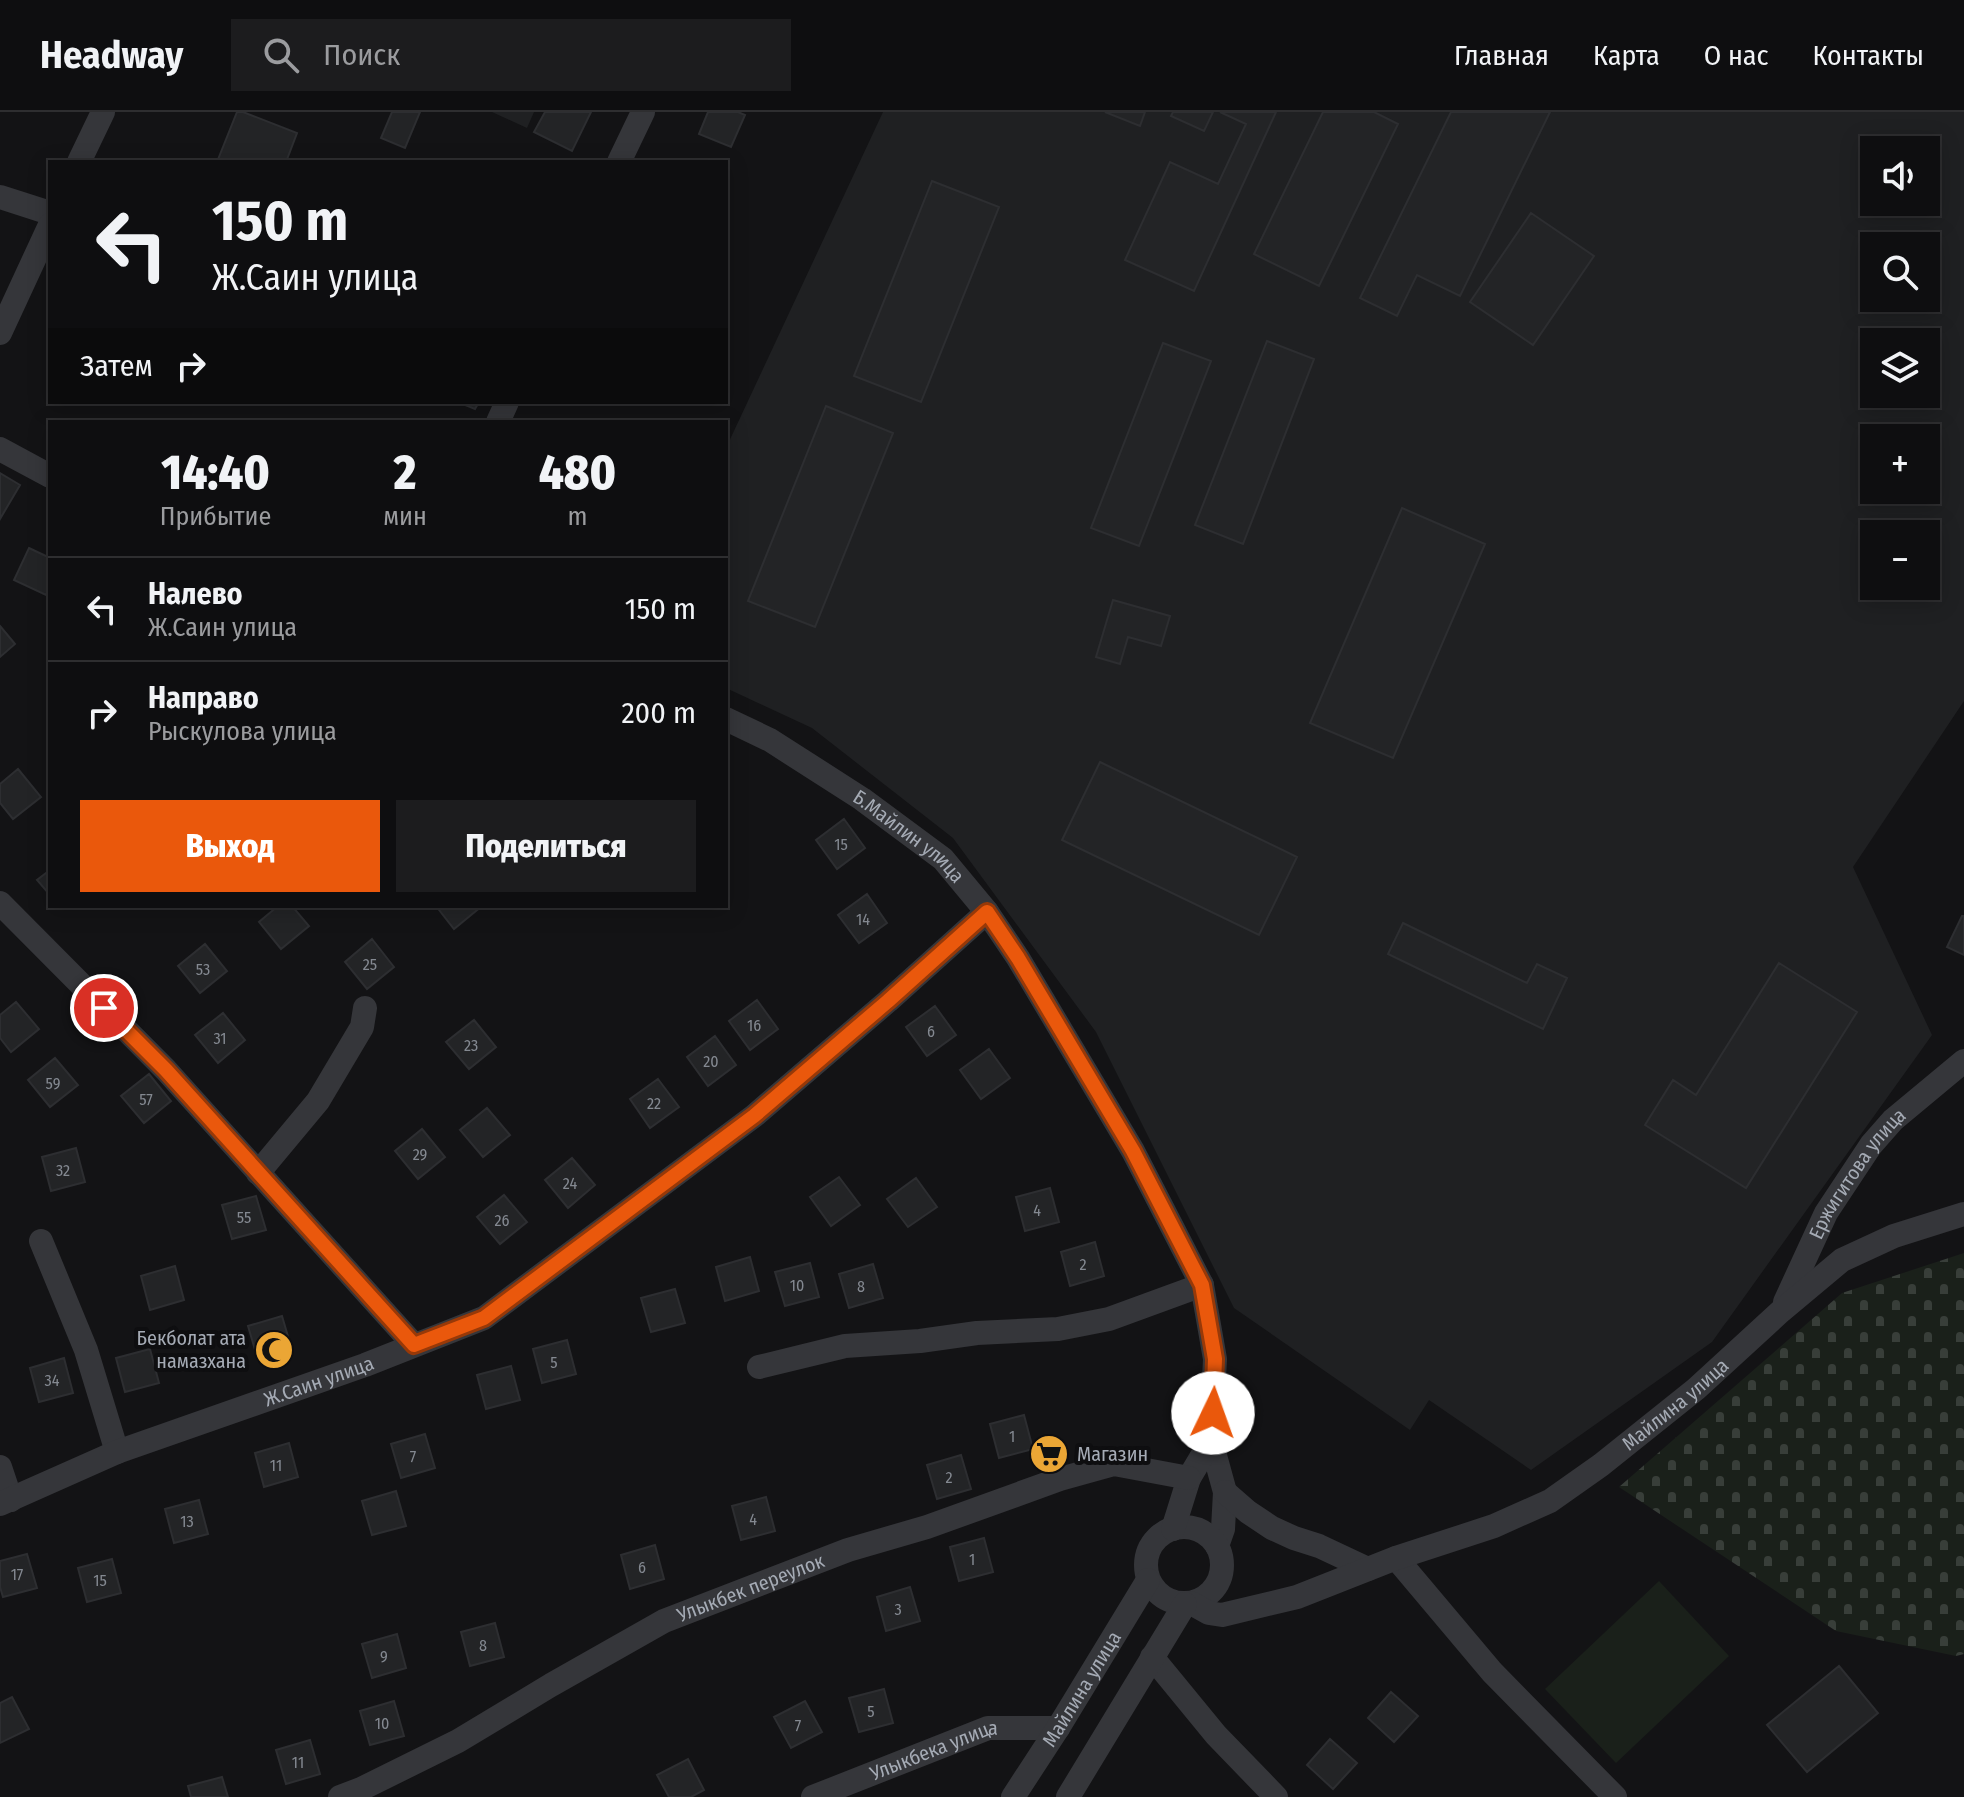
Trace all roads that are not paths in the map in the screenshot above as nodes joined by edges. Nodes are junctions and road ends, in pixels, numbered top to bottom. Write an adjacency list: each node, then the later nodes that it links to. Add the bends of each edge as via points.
1 (103, 112): 3 (street)
2 (643, 112): 4 (street)
3 (80, 160)
4 (620, 160)
5 (0, 197): 6 (street)
6 (48, 212)
7 (48, 229): 8 (street)
8 (0, 333)
9 (0, 449): 10 (street)
10 (48, 475)
11 (728, 720): 13 (street, Б.Майлин улица, via 770,740 931,850)
12 (0, 903): 16 (street, via 166,1070)
13 (987, 912): 19 (street, Б.Майлин улица, via 1133,1151); 21 (street, Ж.Саин улица, via 754,1116 484,1318)
14 (365, 1008): 16 (street, via 362,1027 318,1101)
15 (1964, 1061): 20 (street, Ержигитова улица, via 1871,1145 1826,1213)
16 (258, 1173): 21 (street)
17 (1964, 1214): 20 (street, Майлина улица, via 1894,1236 1842,1260)
18 (41, 1241): 24 (street, via 86,1350)
19 (1202, 1285): 22 (street, via 1109,1319 1058,1329 845,1346); 23 (street, Б.Майлин улица, via 1215,1359)
20 (1781, 1311): 31 (street, Майлина улица, via 1696,1389 1550,1501 1494,1526)
21 (414, 1345): 24 (street, Ж.Саин улица)
22 (759, 1367)
23 (1211, 1441): 26 (street, Б.Майлин улица); 27 (street, Б.Майлин улица)
24 (117, 1452): 28 (street, Ж.Саин улица)
25 (0, 1467): 28 (street)
26 (1189, 1478): 29 (street, Б.Майлин улица); 37 (street, Улыкбек переулок, via 1114,1464 848,1550 664,1621 458,1741)
27 (1225, 1492): 30 (street, Б.Майлин улица); 32 (street, via 1272,1528)
28 (6, 1502)
29 (1173, 1529): 30 (street, via 1206,1533); 33 (street, Майлина улица, via 1149,1549)
30 (1217, 1546): 34 (street, via 1221,1576 1203,1599)
31 (1396, 1558): 32 (street, Майлина улица); 42 (street, via 1492,1672)
32 (1368, 1569): 34 (street, Майлина улица, via 1237,1613 1209,1613)
33 (1148, 1580): 34 (street, Майлина улица, via 1172,1602); 36 (street, Майлина улица)
34 (1188, 1603): 35 (street)
35 (1152, 1657): 40 (street); 41 (street)
36 (1058, 1728): 38 (street, Улыкбека улица, via 988,1728); 39 (street, Майлина улица)
37 (340, 1797)
38 (813, 1797)
39 (1013, 1797)
40 (1068, 1797)
41 (1276, 1797)
42 (1615, 1797)

